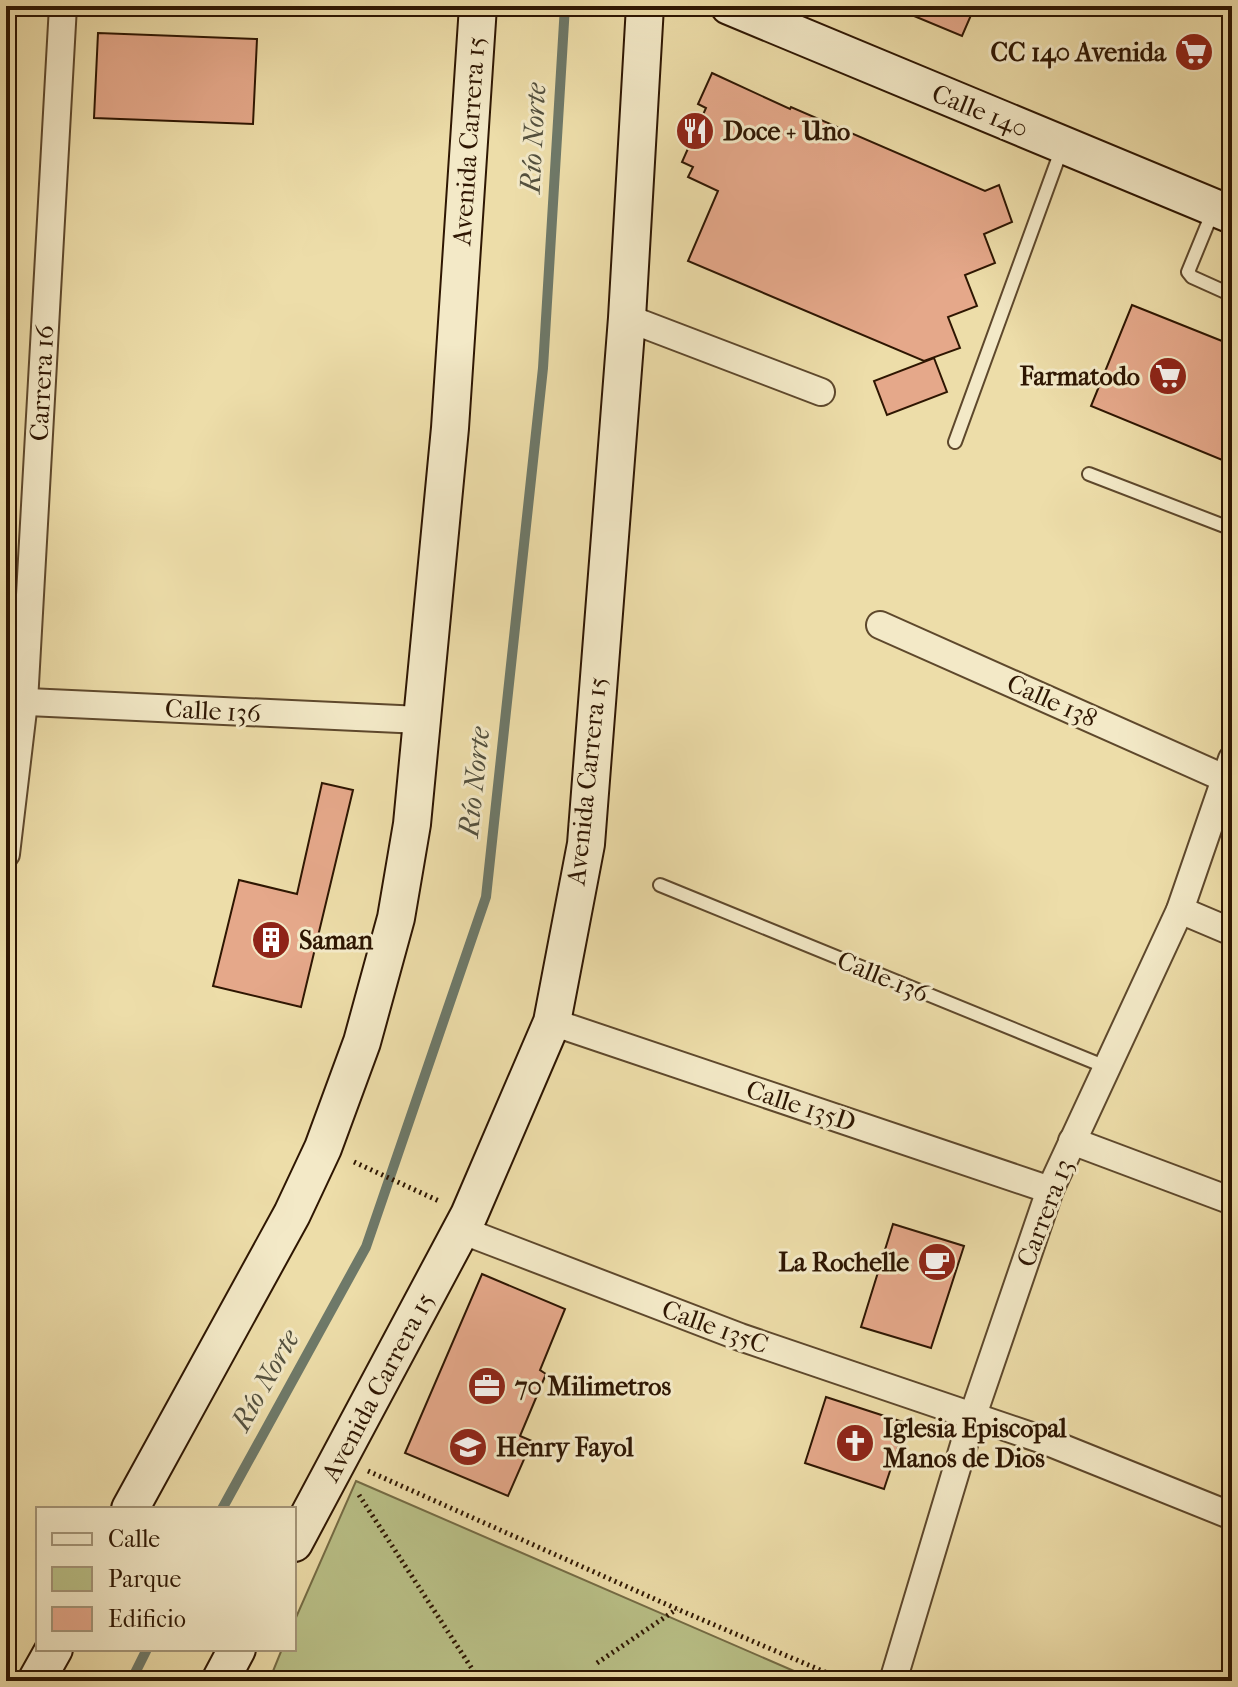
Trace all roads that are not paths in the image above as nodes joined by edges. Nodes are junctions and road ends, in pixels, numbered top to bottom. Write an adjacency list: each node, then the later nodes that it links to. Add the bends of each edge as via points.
1 (63, 6): 14 (street, Carrera 16)
2 (478, 6): 15 (main road, Avenida Carrera 15, via 450,428)
3 (645, 6): 8 (main road, Avenida Carrera 15)
4 (729, 6): 5 (main road, Calle 140)
5 (1064, 145): 6 (main road, Calle 140); 10 (lane)
6 (1223, 212): 7 (lane, via 1188,272)
7 (1232, 295)
8 (627, 318): 9 (street); 21 (main road, Avenida Carrera 15, via 586,844)
9 (821, 392)
10 (955, 442)
11 (1089, 474): 12 (lane)
12 (1232, 529)
13 (880, 625): 16 (street, Calle 138)
14 (15, 701): 15 (street, Calle 136); 17 (street, Carrera 16)
15 (421, 720): 28 (main road, Avenida Carrera 15, via 412,824 396,918 362,1042 323,1148)
16 (1228, 768): 19 (street, Carrera 13)
17 (6, 854)
18 (660, 885): 22 (lane, Calle 136)
19 (1180, 910): 20 (street); 22 (street, Carrera 13)
20 (1232, 932)
21 (552, 1022): 24 (street, Calle 135D); 26 (main road, Avenida Carrera 15)
22 (1106, 1067): 23 (street, Carrera 13)
23 (1072, 1141): 24 (street, Carrera 13); 25 (street)
24 (1050, 1190): 27 (street, Carrera 13)
25 (1232, 1201)
26 (461, 1230): 27 (street, Calle 135C, via 740,1337); 30 (main road, Avenida Carrera 15)
27 (972, 1418): 29 (street, Calle 135C, via 1043,1440); 35 (street, Carrera 13)
28 (131, 1507)
29 (1232, 1516)
30 (296, 1539)
31 (53, 1651): 33 (main road)
32 (236, 1651): 34 (main road)
33 (36, 1681)
34 (220, 1681)
35 (893, 1681)

